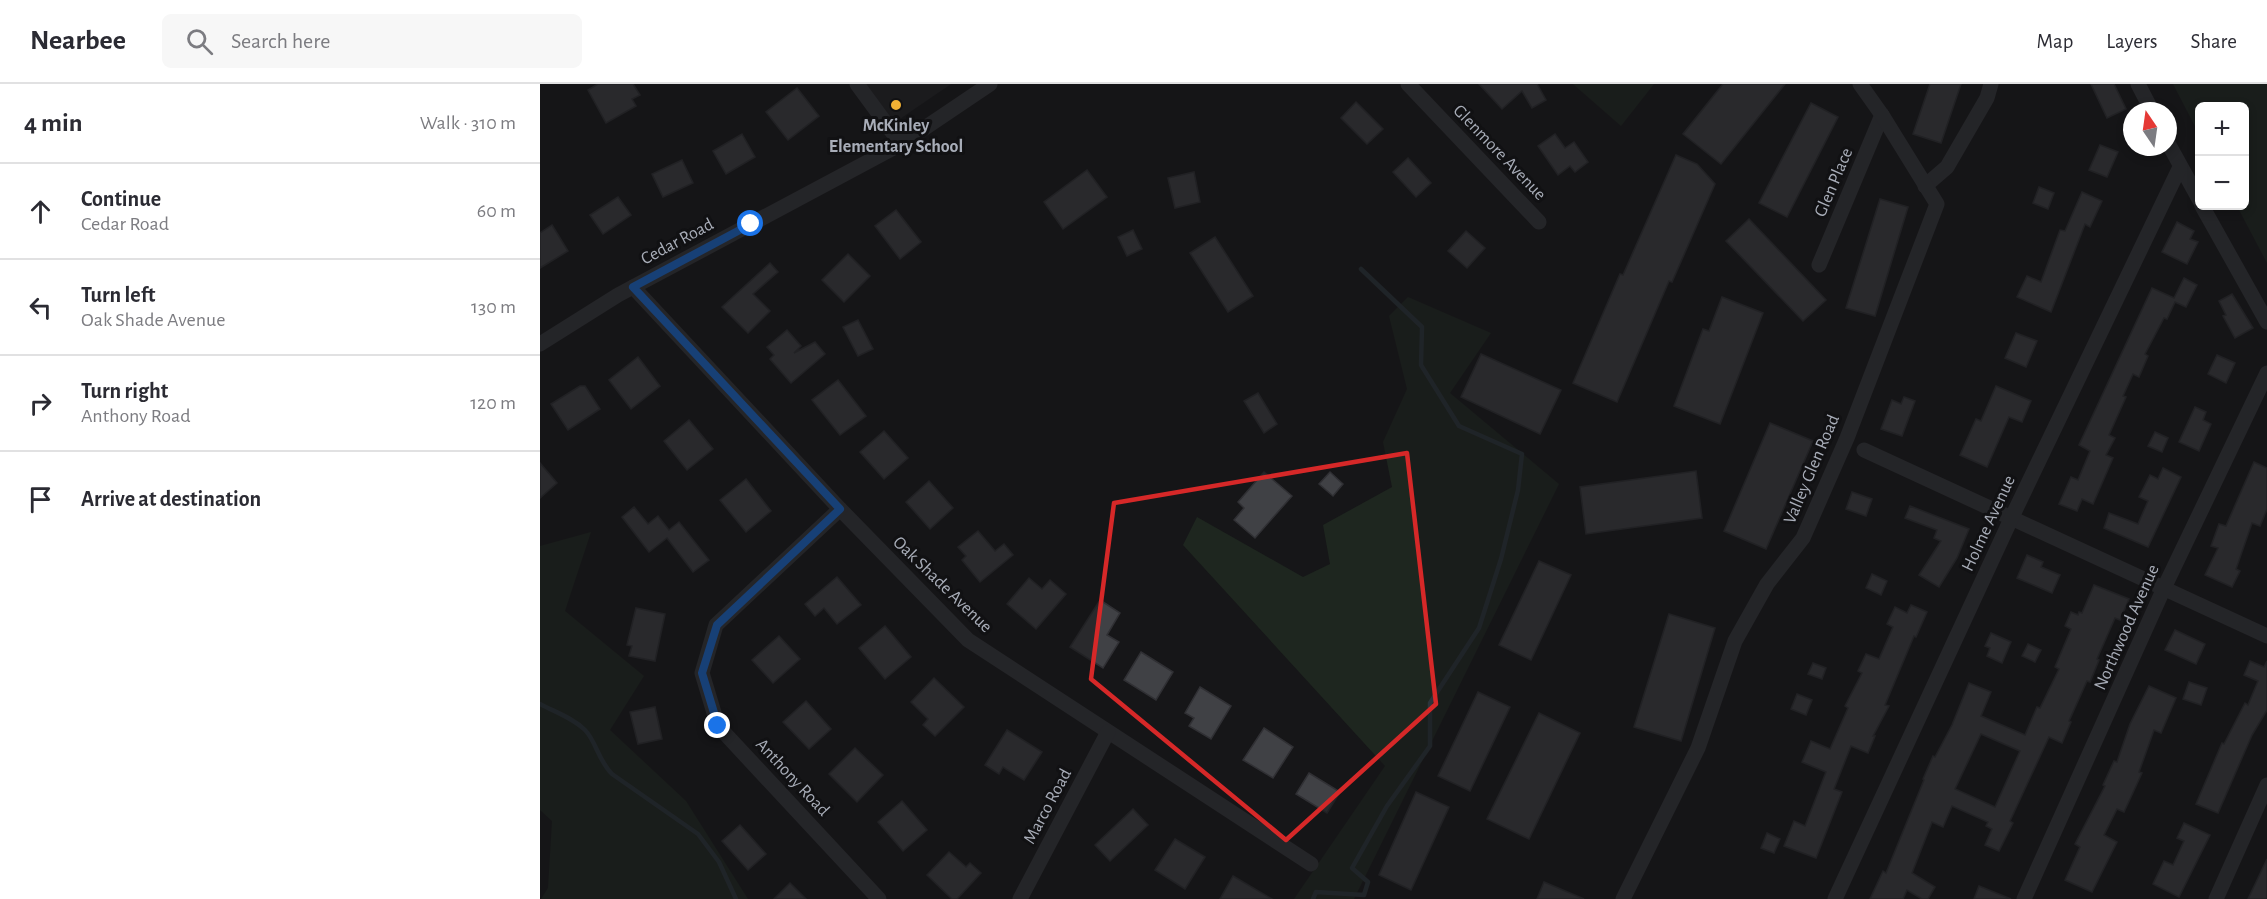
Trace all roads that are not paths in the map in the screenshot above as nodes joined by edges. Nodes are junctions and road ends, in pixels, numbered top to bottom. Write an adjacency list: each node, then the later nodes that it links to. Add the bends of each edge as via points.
1 (857, 84): 9 (street)
2 (990, 84): 9 (street, Cedar Road)
3 (1408, 84): 15 (street, Glenmore Avenue)
4 (1860, 84): 8 (street, Valley Glen Road)
5 (1991, 84): 12 (street, via 1987,98 1947,167)
6 (2138, 84): 7 (street)
7 (2147, 102)
8 (1882, 115): 12 (street, Valley Glen Road); 16 (street, Glen Place)
9 (901, 144): 17 (street, Cedar Road)
10 (2174, 156): 11 (street)
11 (2180, 167): 13 (street); 23 (street, Holme Avenue)
12 (1926, 186): 31 (street, Valley Glen Road, via 1937,204 1845,443 1803,538 1767,584 1735,641 1698,748)
13 (2195, 194)
14 (2204, 210): 18 (street)
15 (1539, 222)
16 (1819, 265)
17 (633, 287): 19 (street, Cedar Road); 22 (street, Oak Shade Avenue)
18 (2267, 321)
19 (540, 344)
20 (2267, 373): 24 (street, Northwood Avenue)
21 (1864, 450): 23 (street)
22 (840, 509): 26 (street, Oak Shade Avenue, via 968,640); 29 (street, Anthony Road, via 717,625 702,673 718,726)
23 (2011, 519): 24 (street); 32 (street, Holme Avenue)
24 (2164, 588): 25 (street); 33 (street, Northwood Avenue)
25 (2267, 636)
26 (1108, 732): 28 (street, Oak Shade Avenue); 30 (street, Marco Road)
27 (2267, 785): 34 (street)
28 (1311, 864)
29 (879, 899)
30 (1020, 899)
31 (1623, 899)
32 (1835, 899)
33 (2024, 899)
34 (2216, 899)

